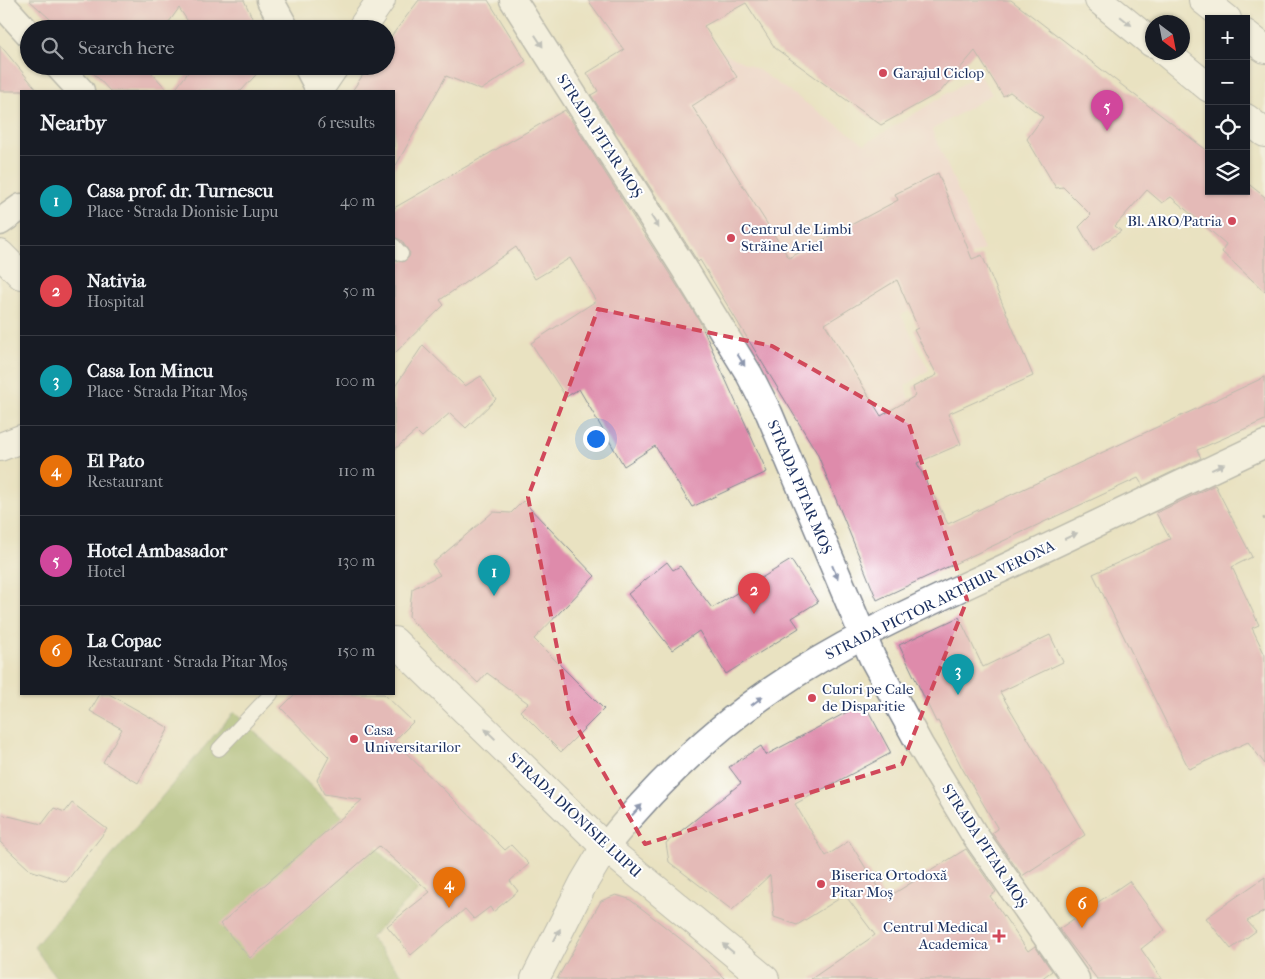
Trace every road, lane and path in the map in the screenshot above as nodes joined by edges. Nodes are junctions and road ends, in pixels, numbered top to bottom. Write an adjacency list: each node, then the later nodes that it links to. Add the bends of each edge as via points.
1 (270, 0): 8 (street)
2 (381, 0): 9 (street)
3 (513, 0): 27 (street, STRADA PITAR MOȘ, one-way to 27, via 749,374 769,413)
4 (1099, 0): 11 (street, one-way to 11)
5 (1203, 0): 7 (street)
6 (0, 2): 10 (street)
7 (1221, 15)
8 (281, 20)
9 (367, 20)
10 (20, 24)
11 (1145, 37)
12 (1250, 37): 13 (street)
13 (1265, 50)
14 (1175, 60): 16 (street)
15 (66, 75): 17 (street)
16 (1205, 85)
17 (80, 90)
18 (1250, 121): 19 (street)
19 (1265, 133)
20 (20, 208): 21 (street)
21 (0, 222)
22 (0, 254): 23 (street)
23 (20, 273)
24 (20, 439): 26 (street)
25 (1265, 444): 27 (street, STRADA PICTOR ARTHUR VERONA, one-way to 25)
26 (0, 447)
27 (862, 636): 31 (street, STRADA PICTOR ARTHUR VERONA, one-way to 27, via 653,793 734,718 796,674); 34 (street, STRADA PITAR MOȘ, via 920,744 974,834)
28 (395, 642): 31 (street, STRADA DIONISIE LUPU, one-way to 28)
29 (270, 695): 30 (lane)
30 (219, 749)
31 (605, 847): 32 (street, one-way to 31); 33 (street, STRADA DIONISIE LUPU, one-way to 31)
32 (535, 979)
33 (765, 979)
34 (1076, 979)

